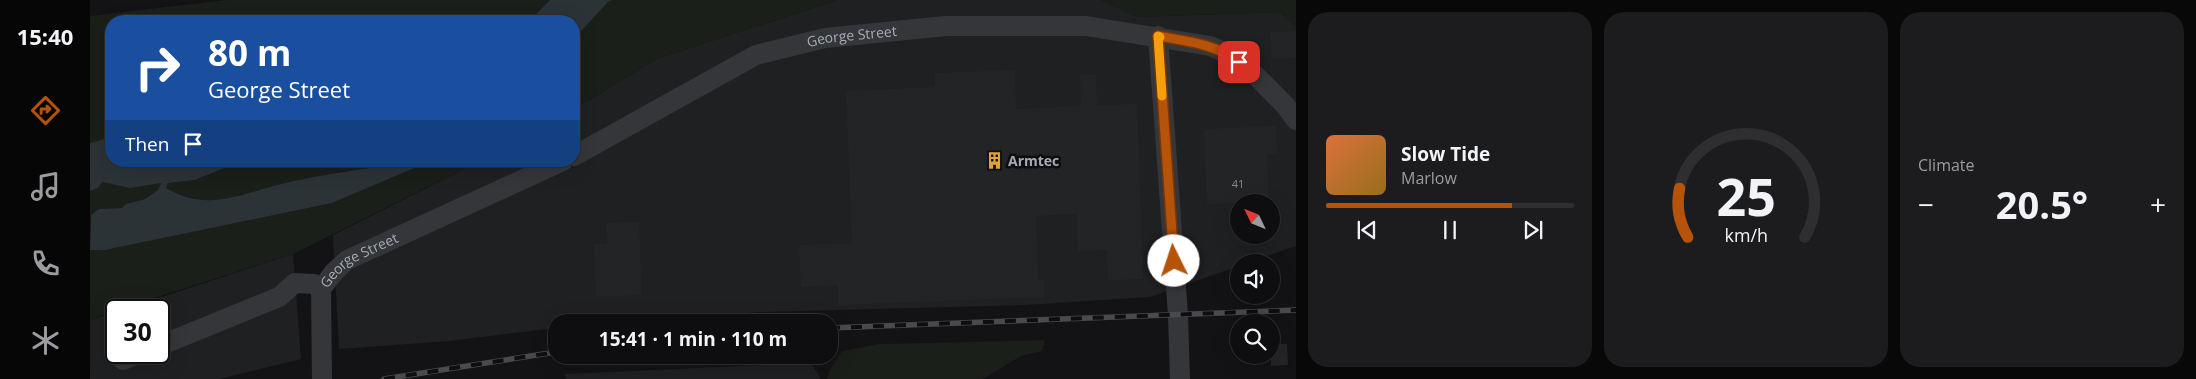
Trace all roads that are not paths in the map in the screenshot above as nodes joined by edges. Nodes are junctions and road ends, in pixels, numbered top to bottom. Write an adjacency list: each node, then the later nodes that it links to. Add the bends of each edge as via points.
1 (1158, 36): 2 (street, George Street, via 1210,46 1231,55 1267,86); 3 (street, George Street, via 1086,26 1015,25 946,26 825,38 756,55); 8 (street)
2 (1296, 120)
3 (580, 153)
4 (549, 167): 5 (street, George Street, via 347,260)
5 (322, 289): 6 (street, George Street, via 314,284 295,283 279,297); 7 (street)
6 (170, 342)
7 (322, 379)
8 (1180, 379)

